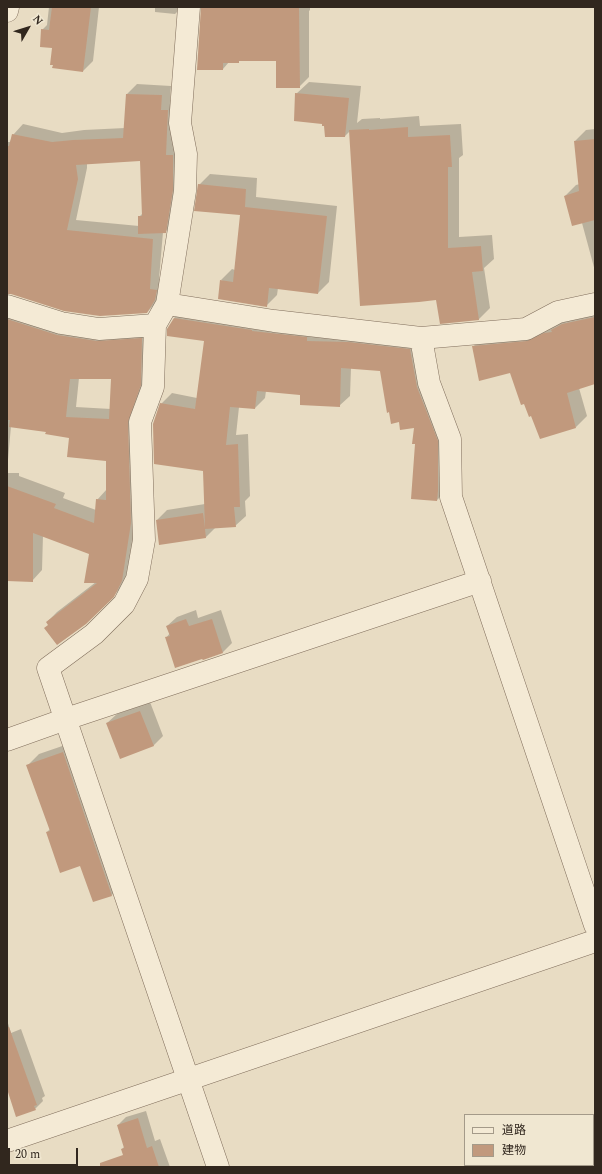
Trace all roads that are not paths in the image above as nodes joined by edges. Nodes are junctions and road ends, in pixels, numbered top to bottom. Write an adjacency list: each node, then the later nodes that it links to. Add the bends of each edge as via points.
1 (8, 7): 3 (street)
2 (188, 7): 4 (street, via 180,123 186,154 185,191)
3 (7, 11)
4 (167, 304): 7 (street); 8 (street, via 274,321)
5 (595, 304): 8 (street, via 558,312 526,329)
6 (7, 306): 7 (street, via 61,323 100,329)
7 (155, 325): 10 (street, via 153,387 140,422 144,540 137,579 124,604 94,634 48,668)
8 (421, 338): 9 (street, via 429,383 450,439 452,497)
9 (480, 582): 10 (street); 12 (street)
10 (66, 719): 11 (street); 14 (street)
11 (7, 740)
12 (595, 925)
13 (595, 941): 14 (street)
14 (189, 1079): 15 (street); 16 (street)
15 (7, 1141)
16 (218, 1167)

